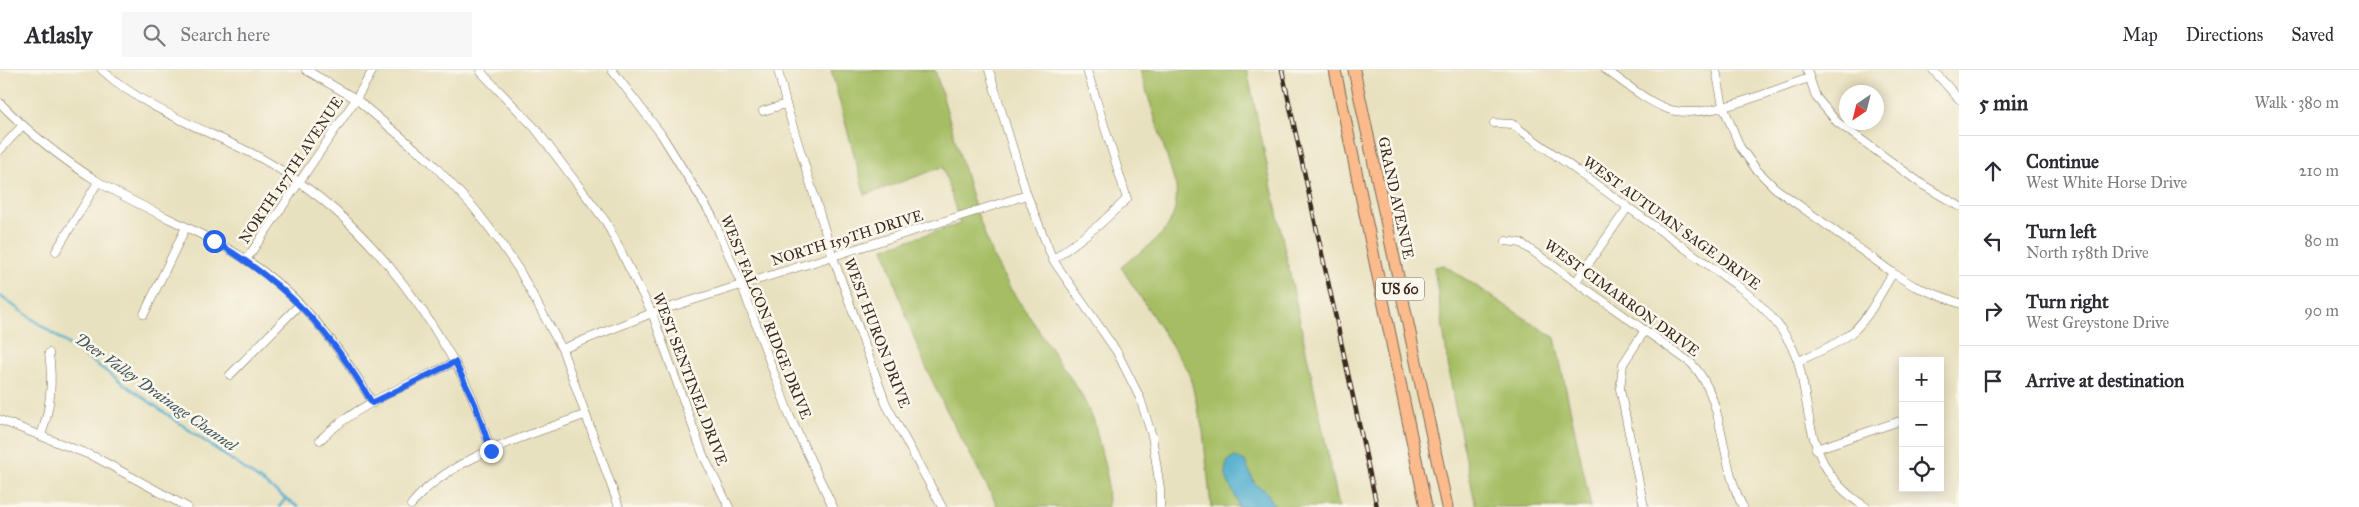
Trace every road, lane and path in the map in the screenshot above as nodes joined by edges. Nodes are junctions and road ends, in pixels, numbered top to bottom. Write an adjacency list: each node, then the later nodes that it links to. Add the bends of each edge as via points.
1 (102, 70): 24 (street, via 148,102)
2 (306, 70): 16 (street)
3 (373, 70): 16 (street, NORTH 157TH AVENUE)
4 (612, 70): 37 (street, WEST FALCON RIDGE DRIVE, via 660,134 712,216)
5 (778, 70): 18 (street, WEST HURON DRIVE)
6 (989, 70): 26 (street)
7 (1088, 70): 34 (street, via 1127,199)
8 (1335, 70): 63 (highway, US 60)
9 (1354, 70): 64 (highway, GRAND AVENUE / US 60)
10 (1606, 70): 19 (street, via 1668,110 1703,112)
11 (1716, 70): 19 (street)
12 (1933, 70): 15 (street)
13 (481, 71): 40 (street, WEST SENTINEL DRIVE, via 535,128 606,222)
14 (1808, 74): 19 (street); 27 (street, via 1816,97 1837,122 1923,185)
15 (1959, 99)
16 (356, 100): 24 (street, NORTH 157TH AVENUE); 43 (street, via 431,162 474,208 519,270)
17 (0, 103): 22 (street)
18 (786, 104): 20 (street); 32 (street, WEST HURON DRIVE)
19 (1723, 106): 35 (street, via 1740,147 1775,188)
20 (763, 111)
21 (1494, 123): 28 (street, WEST AUTUMN SAGE DRIVE, via 1512,124)
22 (22, 126): 23 (street); 25 (street)
23 (0, 150)
24 (299, 181): 33 (street, NORTH 157TH AVENUE); 46 (street, via 332,206 383,256)
25 (98, 182): 29 (street); 31 (street)
26 (1027, 195): 32 (street, NORTH 159TH DRIVE); 34 (street)
27 (1959, 206)
28 (1628, 207): 36 (street); 45 (street, WEST AUTUMN SAGE DRIVE, via 1752,297 1768,312)
29 (186, 227): 33 (street); 41 (street)
30 (1506, 241): 36 (street, WEST CIMARRON DRIVE, via 1521,242)
31 (56, 251)
32 (833, 257): 37 (street, NORTH 159TH DRIVE); 61 (street, WEST HURON DRIVE, via 886,404)
33 (246, 260): 39 (street)
34 (1053, 260): 62 (street, via 1116,352 1140,398 1152,436)
35 (1893, 273): 38 (street, via 1914,286); 45 (street, via 1851,334 1831,347)
36 (1577, 280): 42 (street, WEST CIMARRON DRIVE)
37 (742, 286): 40 (street, NORTH 159TH DRIVE); 60 (street, WEST FALCON RIDGE DRIVE, via 790,417)
38 (1959, 303)
39 (300, 304): 47 (street); 48 (street, via 335,344)
40 (652, 313): 43 (street, NORTH 159TH DRIVE); 59 (street, WEST SENTINEL DRIVE, via 703,455)
41 (144, 314)
42 (1645, 330): 65 (street, via 1623,364 1620,389); 66 (street, WEST CIMARRON DRIVE, via 1692,363 1708,383 1731,480)
43 (562, 349): 49 (street)
44 (49, 353): 52 (street, via 49,412)
45 (1798, 361): 54 (street, WEST AUTUMN SAGE DRIVE)
46 (455, 362): 48 (street); 55 (street, via 475,404)
47 (230, 375)
48 (372, 403): 53 (street, via 331,429)
49 (584, 415): 55 (street); 57 (street)
50 (0, 420): 52 (street)
51 (1899, 421): 54 (street)
52 (41, 435): 58 (street, via 95,457)
53 (320, 440)
54 (1816, 449): 67 (street, WEST AUTUMN SAGE DRIVE, via 1833,481)
55 (491, 451): 56 (street, via 450,470 422,491)
56 (411, 505)
57 (616, 506)
58 (187, 507)
59 (729, 507)
60 (833, 507)
61 (942, 507)
62 (1160, 507)
63 (1426, 507)
64 (1447, 507)
65 (1644, 507)
66 (1743, 507)
67 (1866, 507)

